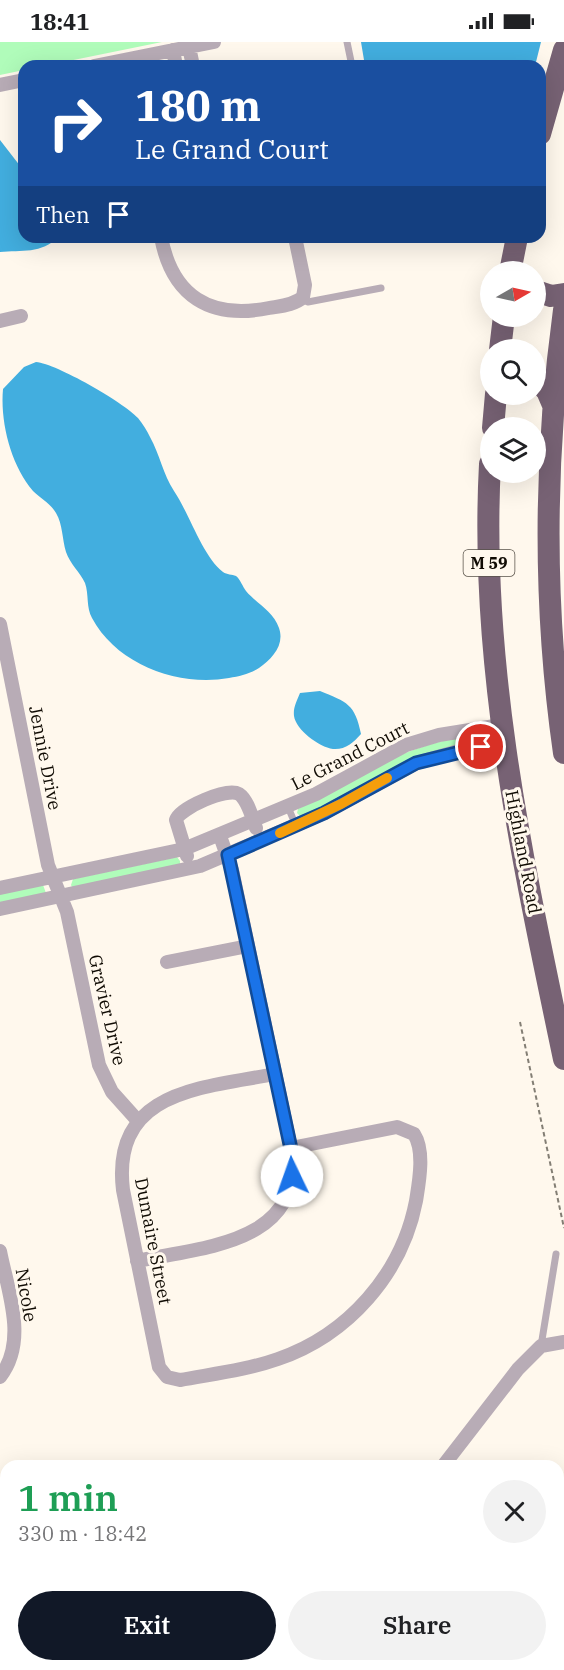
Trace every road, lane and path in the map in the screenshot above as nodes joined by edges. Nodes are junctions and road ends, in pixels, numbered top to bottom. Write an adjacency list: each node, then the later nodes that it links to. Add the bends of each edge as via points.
1 (214, 42): 3 (street)
2 (347, 42): 9 (lane)
3 (189, 47): 4 (street); 8 (street)
4 (173, 50): 6 (street); 7 (street)
5 (564, 50): 12 (highway)
6 (124, 60)
7 (175, 60)
8 (192, 60)
9 (351, 60)
10 (18, 81): 11 (street)
11 (0, 85)
12 (546, 113)
13 (162, 243): 18 (street, via 172,273 202,303 225,311 247,312)
14 (296, 243): 18 (street, via 305,285)
15 (381, 288): 18 (lane, via 308,302)
16 (564, 294): 17 (highway)
17 (546, 295)
18 (301, 299)
19 (564, 310): 23 (highway)
20 (21, 316): 21 (street)
21 (0, 321)
22 (546, 390): 23 (highway)
23 (553, 405): 26 (highway, via 548,502 549,601)
24 (490, 483): 27 (highway, Highland Road / M 59, via 490,589)
25 (0, 624): 37 (street, Jennie Drive)
26 (562, 720): 28 (highway)
27 (502, 735): 29 (street, Le Grand Court, via 445,734 416,741); 31 (street, Le Grand Court, via 416,763); 43 (highway, Highland Road / M 59)
28 (564, 753)
29 (288, 807): 30 (street, Le Grand Court); 31 (lane)
30 (254, 822): 32 (street, Le Grand Court); 33 (street); 34 (street, via 245,800 234,792 187,807 176,820)
31 (296, 826): 33 (street, Le Grand Court)
32 (220, 836): 34 (street, Le Grand Court); 35 (street)
33 (262, 841): 35 (street, Le Grand Court)
34 (184, 849): 36 (street); 37 (street, Le Grand Court)
35 (228, 855): 36 (street, Le Grand Court); 41 (street)
36 (191, 869): 39 (street, Le Grand Court)
37 (53, 877): 38 (street, Le Grand Court); 39 (street, Jennie Drive)
38 (0, 888)
39 (61, 897): 40 (street, Le Grand Court); 47 (street, Gravier Drive, via 101,1073)
40 (0, 909)
41 (248, 946): 42 (street); 46 (street)
42 (167, 963)
43 (558, 1008): 45 (highway, Highland Road / M 59)
44 (520, 1022): 49 (path)
45 (564, 1059)
46 (275, 1074): 47 (street, Dumaire Street, via 176,1094); 48 (street)
47 (138, 1121): 52 (street, Dumaire Street, via 128,1139 122,1167)
48 (291, 1149): 52 (street, via 292,1176 286,1197 262,1227 229,1242); 52 (street, Dumaire Street, via 393,1127 414,1134 419,1146 416,1197 405,1237 388,1272 349,1318 316,1342 263,1364 171,1379 162,1373)
49 (564, 1228)
50 (0, 1251): 55 (street, Nicole, via 15,1335 10,1361)
51 (556, 1254): 54 (lane)
52 (137, 1261)
53 (564, 1342): 54 (street)
54 (541, 1347): 56 (street, via 518,1369)
55 (0, 1377)
56 (448, 1460)

